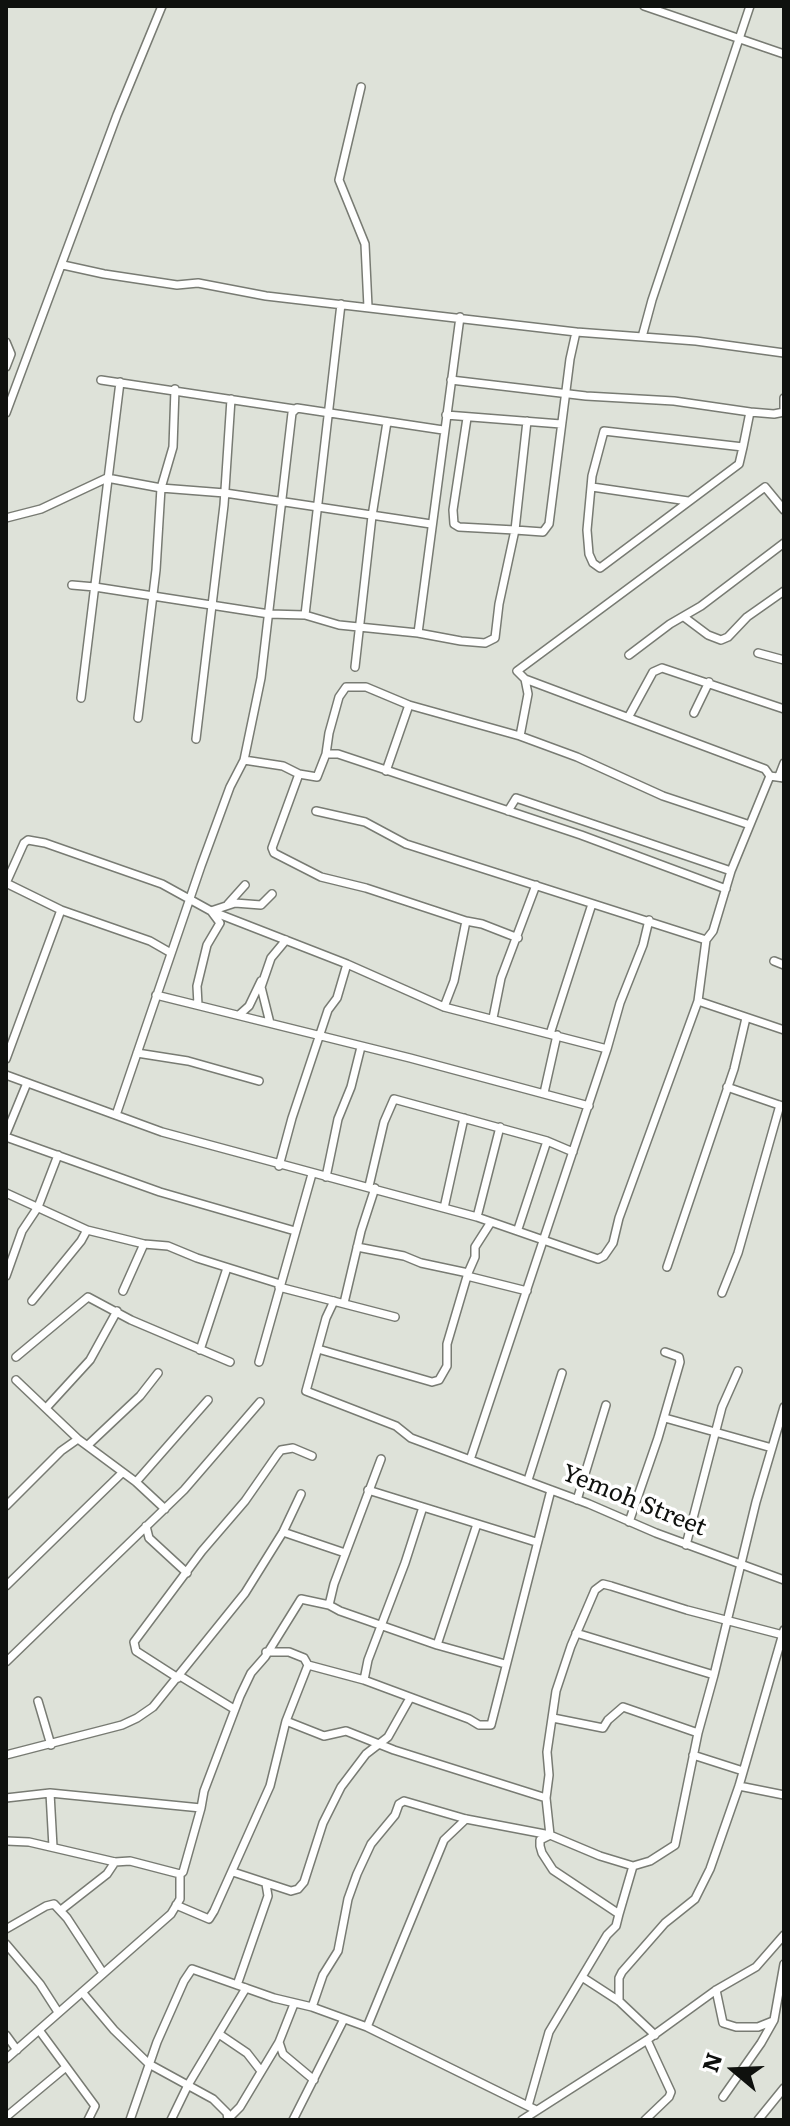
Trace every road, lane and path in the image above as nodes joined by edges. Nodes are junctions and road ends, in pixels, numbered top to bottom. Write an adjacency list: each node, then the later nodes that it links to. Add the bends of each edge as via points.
1 (162, 6): 7 (street)
2 (644, 6): 4 (street)
3 (750, 6): 4 (street)
4 (739, 38): 5 (street); 12 (street)
5 (784, 54)
6 (361, 87): 9 (street, via 339,180 365,244)
7 (63, 265): 8 (street, via 172,285 198,283); 27 (street)
8 (341, 304): 9 (street); 24 (street)
9 (368, 307): 10 (street)
10 (460, 317): 11 (street); 17 (street)
11 (576, 332): 12 (street); 20 (street)
12 (642, 337): 14 (street)
13 (6, 342): 15 (street, via 11,354)
14 (784, 353)
15 (6, 367)
16 (101, 380): 18 (street)
17 (451, 380): 20 (street); 28 (street)
18 (120, 382): 19 (street); 35 (street)
19 (175, 389): 22 (street); 37 (street, via 173,447)
20 (566, 392): 25 (street); 32 (street)
21 (784, 398): 26 (street)
22 (231, 399): 23 (street); 38 (street)
23 (294, 409): 24 (street); 40 (street)
24 (327, 412): 31 (street); 41 (street)
25 (750, 412): 26 (street); 34 (street)
26 (784, 412)
27 (6, 413)
28 (446, 415): 29 (street); 33 (street)
29 (467, 418): 30 (street); 46 (street, via 454,524)
30 (527, 421): 32 (street); 46 (street)
31 (387, 422): 33 (street); 43 (street)
32 (561, 424): 46 (street, via 549,524 543,532)
33 (443, 430): 45 (street)
34 (743, 447): 36 (street, via 604,431); 39 (street, via 739,464)
35 (107, 478): 37 (street); 44 (street, via 41,509); 49 (street)
36 (592, 487): 39 (street); 39 (street, via 587,539 593,563 600,568)
37 (161, 488): 38 (street); 51 (street)
38 (225, 493): 40 (street); 52 (street)
39 (688, 501)
40 (282, 502): 41 (street); 53 (street)
41 (316, 507): 43 (street); 54 (street)
42 (784, 510): 62 (street, via 765,487 519,668 518,675)
43 (372, 516): 45 (street); 56 (street)
44 (6, 518)
45 (431, 524): 57 (street)
46 (515, 530): 57 (street, via 495,638 485,643)
47 (784, 543): 55 (street)
48 (72, 585): 49 (street)
49 (95, 587): 51 (street); 64 (street)
50 (784, 591): 55 (street, via 721,640)
51 (153, 596): 52 (street); 69 (street)
52 (211, 605): 53 (street); 71 (street)
53 (269, 614): 54 (street); 73 (street)
54 (305, 615): 56 (street)
55 (684, 617): 59 (street)
56 (359, 628): 57 (street); 61 (street)
57 (418, 633)
58 (758, 653): 60 (street)
59 (629, 655)
60 (784, 660)
61 (355, 667)
62 (525, 679): 68 (street); 70 (street, via 528,694)
63 (709, 682): 66 (street); 67 (street); 68 (street, via 657,669)
64 (81, 698)
65 (409, 705): 70 (street); 72 (street, via 366,687 346,687 335,708); 75 (street)
66 (784, 709)
67 (694, 713)
68 (629, 716): 77 (street)
69 (138, 718)
70 (520, 736): 80 (street, via 663,796)
71 (196, 739)
72 (326, 754): 75 (street); 76 (street, via 317,777)
73 (244, 760): 76 (street); 87 (street)
74 (784, 763): 77 (street)
75 (386, 771): 79 (street)
76 (299, 774): 93 (street, via 274,853 321,877)
77 (778, 777): 80 (street)
78 (316, 811): 84 (street, via 365,822 406,844)
79 (508, 811): 81 (street, via 516,798); 85 (street)
80 (750, 825): 81 (street)
81 (731, 871): 85 (street)
82 (6, 883): 87 (street, via 24,843 33,840 162,884); 90 (street)
83 (245, 885): 89 (street)
84 (536, 885): 88 (street); 94 (street)
85 (726, 889): 96 (street)
86 (272, 894): 89 (street, via 261,905)
87 (189, 899): 91 (street); 97 (street)
88 (592, 904): 92 (street); 111 (street)
89 (227, 905): 91 (street)
90 (61, 910): 97 (street); 116 (street)
91 (211, 911): 95 (street); 104 (street, via 220,923 207,945)
92 (649, 920): 96 (street); 114 (street)
93 (466, 921): 94 (street); 105 (street)
94 (518, 938): 107 (street, via 501,978)
95 (286, 940): 99 (street); 101 (street)
96 (706, 940): 103 (street)
97 (171, 953): 102 (street)
98 (774, 961): 100 (street)
99 (347, 964): 105 (street); 112 (street)
100 (784, 965)
101 (263, 979): 106 (street); 109 (street, via 261,992)
102 (156, 995): 104 (street); 115 (street)
103 (698, 1001): 108 (street); 143 (street, via 608,1252 598,1259)
104 (198, 1005): 106 (street)
105 (444, 1007): 107 (street)
106 (239, 1015): 109 (street)
107 (493, 1018): 111 (street)
108 (746, 1018): 110 (street); 120 (street)
109 (270, 1023): 112 (street)
110 (784, 1030)
111 (554, 1035): 114 (street); 121 (street)
112 (320, 1037): 113 (street); 131 (street)
113 (361, 1047): 121 (street); 133 (street)
114 (607, 1049): 122 (street)
115 (137, 1053): 118 (street); 124 (street)
116 (6, 1059)
117 (6, 1075): 119 (street)
118 (259, 1081)
119 (27, 1083): 124 (street); 127 (street)
120 (727, 1087): 123 (street); 146 (street)
121 (544, 1093): 122 (street)
122 (589, 1106): 129 (street)
123 (782, 1106): 153 (street)
124 (116, 1115): 131 (street)
125 (464, 1118): 126 (street); 134 (street, via 394,1099 384,1122); 137 (street)
126 (500, 1127): 128 (street); 138 (street)
127 (6, 1136): 130 (street)
128 (547, 1141): 129 (street); 140 (street)
129 (573, 1152): 143 (street)
130 (58, 1155): 136 (street); 142 (street, via 160,1192)
131 (279, 1166): 132 (street)
132 (312, 1174): 133 (street); 142 (street)
133 (326, 1177): 134 (street)
134 (372, 1187): 137 (street); 145 (street)
135 (6, 1193): 136 (street)
136 (38, 1207): 141 (street); 149 (street, via 22,1231)
137 (444, 1208): 138 (street)
138 (477, 1217): 139 (street)
139 (491, 1222): 140 (street); 148 (street, via 477,1242)
140 (518, 1229): 143 (street)
141 (87, 1230): 144 (street); 154 (street)
142 (295, 1231): 150 (street)
143 (544, 1240): 152 (street)
144 (144, 1244): 147 (street, via 168,1246); 151 (street)
145 (357, 1247): 148 (street); 156 (street)
146 (667, 1267)
147 (227, 1268): 150 (street); 160 (street)
148 (467, 1275): 152 (street); 159 (street, via 447,1344 447,1366 436,1382)
149 (6, 1276)
150 (279, 1286): 155 (street); 164 (street)
151 (123, 1291)
152 (527, 1291): 181 (street)
153 (722, 1293)
154 (32, 1301)
155 (334, 1301): 156 (street); 159 (street)
156 (344, 1303): 158 (street)
157 (117, 1311): 160 (street); 162 (street, via 85,1298); 172 (street, via 90,1360)
158 (395, 1317)
159 (318, 1349): 181 (street, Yemoh Street, via 306,1391)
160 (200, 1350): 163 (street)
161 (665, 1352): 174 (street, via 680,1362)
162 (16, 1357)
163 (230, 1362)
164 (259, 1362)
165 (738, 1371): 175 (street)
166 (158, 1373): 177 (street)
167 (562, 1373): 183 (street)
168 (16, 1380): 172 (street)
169 (208, 1400): 184 (street)
170 (260, 1402): 191 (street)
171 (606, 1405): 188 (street)
172 (47, 1407): 176 (street)
173 (784, 1407): 178 (street)
174 (665, 1418): 175 (street); 192 (street)
175 (716, 1434): 178 (street); 197 (street)
176 (78, 1439): 177 (street); 189 (street)
177 (88, 1445): 182 (street)
178 (772, 1448): 199 (street)
179 (312, 1456): 200 (street, via 293,1448 281,1450)
180 (381, 1459): 185 (street)
181 (470, 1460): 183 (street, Yemoh Street)
182 (122, 1473): 184 (street); 202 (street)
183 (528, 1480): 186 (street, Yemoh Street)
184 (136, 1482): 191 (street)
185 (368, 1490): 190 (street); 198 (street)
186 (551, 1490): 188 (street, Yemoh Street); 196 (street)
187 (301, 1494): 195 (street)
188 (577, 1500): 192 (street, Yemoh Street)
189 (6, 1506)
190 (423, 1507): 193 (street); 205 (street)
191 (165, 1509): 194 (street)
192 (629, 1522): 197 (street, Yemoh Street)
193 (477, 1524): 196 (street); 208 (street)
194 (146, 1526): 200 (street, via 149,1538); 210 (street)
195 (283, 1532): 198 (street); 214 (street, via 245,1593)
196 (536, 1542): 211 (street)
197 (686, 1545): 199 (street, Yemoh Street)
198 (345, 1553): 203 (street)
199 (740, 1564): 201 (street, Yemoh Street); 204 (street)
200 (187, 1573): 214 (street, via 134,1642 136,1651)
201 (784, 1580)
202 (6, 1586)
203 (329, 1605): 205 (street); 209 (street, via 301,1599)
204 (728, 1621): 206 (street, via 603,1584 595,1590); 207 (street); 213 (street)
205 (381, 1625): 208 (street); 215 (street)
206 (576, 1633): 213 (street); 219 (street)
207 (783, 1633): 226 (street)
208 (437, 1645): 211 (street)
209 (266, 1652): 212 (street, via 289,1652); 218 (street)
210 (6, 1662)
211 (505, 1664): 216 (street, via 494,1721 488,1726)
212 (308, 1665): 215 (street); 220 (street)
213 (714, 1675): 221 (street)
214 (179, 1677): 218 (street); 223 (street, via 137,1718)
215 (364, 1680): 216 (street)
216 (410, 1698): 222 (street, via 388,1737)
217 (38, 1701): 223 (street)
218 (234, 1709): 232 (street)
219 (553, 1718): 221 (street, via 603,1728 623,1707); 231 (street)
220 (286, 1721): 222 (street, via 324,1736 346,1731); 239 (street, via 270,1786)
221 (698, 1733): 225 (street)
222 (376, 1744): 231 (street); 241 (street, via 341,1787 304,1882 291,1891)
223 (51, 1745): 224 (street)
224 (6, 1755)
225 (693, 1755): 226 (street); 238 (street, via 675,1845)
226 (743, 1771): 227 (street)
227 (739, 1786): 229 (street); 255 (street, via 695,1899 665,1923 622,1972)
228 (50, 1793): 230 (street); 232 (street); 236 (street)
229 (784, 1795)
230 (6, 1798)
231 (546, 1798): 234 (street)
232 (201, 1808): 240 (street)
233 (466, 1819): 234 (street); 257 (street, via 412,1801 399,1804 351,1886 338,1951); 261 (street, via 444,1840)
234 (550, 1835): 238 (street); 244 (street, via 540,1840 540,1846 553,1870)
235 (6, 1841): 236 (street)
236 (53, 1847): 237 (street)
237 (115, 1862): 240 (street); 243 (street)
238 (633, 1866): 244 (street)
239 (233, 1872): 241 (street); 242 (street, via 209,1919)
240 (180, 1874): 242 (street)
241 (266, 1884): 251 (street, via 268,1896)
242 (176, 1905): 249 (street)
243 (61, 1910): 245 (street, via 46,1906); 249 (street)
244 (619, 1914): 250 (street)
245 (6, 1929)
246 (784, 1935): 253 (street, via 756,1967)
247 (6, 1944): 258 (street)
248 (784, 1964): 260 (street)
249 (103, 1973): 254 (street)
250 (582, 1977): 255 (street); 276 (street, via 549,2032)
251 (237, 1985): 252 (street); 269 (street, via 192,1969)
252 (246, 1988): 256 (street); 263 (street)
253 (716, 1990): 260 (street, via 723,2023 758,2027); 265 (street)
254 (82, 1992): 258 (street); 269 (street)
255 (619, 2001): 265 (street)
256 (294, 2004): 257 (street); 266 (street)
257 (312, 2007): 259 (street)
258 (58, 2012): 262 (street)
259 (344, 2019): 261 (street); 272 (street)
260 (774, 2020): 275 (street)
261 (367, 2027): 276 (street)
262 (39, 2030): 267 (street); 270 (street)
263 (219, 2034): 271 (street, via 247,2053); 273 (street)
264 (6, 2035): 267 (street)
265 (651, 2038): 277 (street); 285 (street, via 671,2092)
266 (279, 2042): 271 (street); 272 (street, via 283,2054)
267 (17, 2050): 268 (street)
268 (6, 2059)
269 (149, 2064): 273 (street); 281 (street)
270 (66, 2067): 278 (street); 280 (street, via 95,2106)
271 (261, 2071): 279 (street)
272 (314, 2080): 283 (street)
273 (188, 2085): 279 (street, via 213,2099); 282 (street)
274 (784, 2088): 286 (street)
275 (723, 2097)
276 (528, 2106): 277 (street)
277 (536, 2110): 284 (street)
278 (6, 2117)
279 (230, 2119)
280 (88, 2120)
281 (130, 2120)
282 (171, 2120)
283 (293, 2120)
284 (522, 2120)
285 (645, 2120)
286 (758, 2120)

